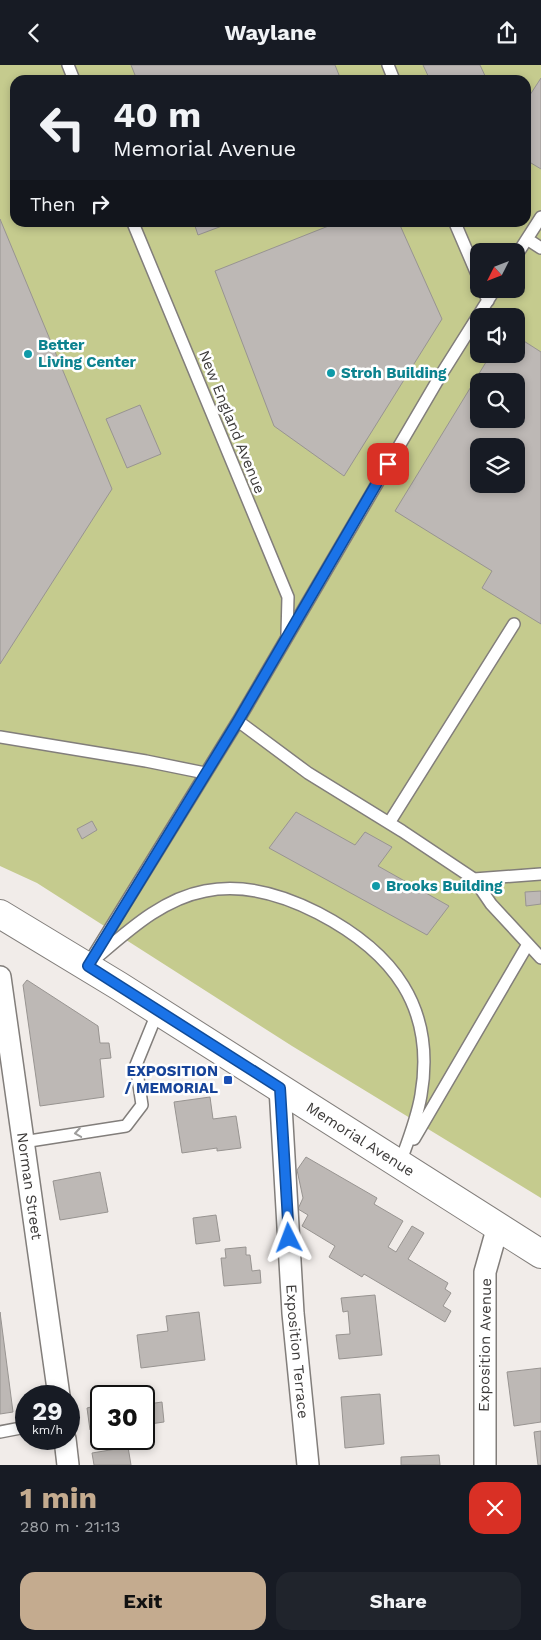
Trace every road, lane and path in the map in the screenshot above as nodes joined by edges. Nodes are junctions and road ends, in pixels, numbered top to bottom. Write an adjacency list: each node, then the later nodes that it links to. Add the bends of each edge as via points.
1 (541, 217): 4 (lane)
2 (135, 227): 12 (lane, New England Avenue, via 288,597)
3 (457, 227): 7 (lane)
4 (527, 239): 5 (lane); 6 (lane)
5 (524, 243)
6 (541, 248)
7 (470, 258)
8 (487, 298): 10 (lane)
9 (490, 298): 10 (lane)
10 (488, 301): 12 (lane)
11 (514, 623): 16 (lane)
12 (287, 636): 13 (lane)
13 (238, 721): 15 (lane); 16 (lane, via 308,773)
14 (0, 737): 15 (lane)
15 (205, 773): 21 (lane)
16 (389, 823): 18 (lane)
17 (541, 874): 18 (lane)
18 (474, 879): 20 (lane, via 491,904)
19 (0, 914): 21 (main road, Memorial Avenue)
20 (536, 951): 26 (lane)
21 (88, 966): 23 (main road, Memorial Avenue); 26 (lane, via 152,914 204,891 262,891 306,907 346,929 379,955 400,980 409,993 419,1022 424,1056 421,1095)
22 (0, 977): 25 (street, Norman Street)
23 (158, 1011): 24 (main road, Memorial Avenue); 25 (lane, one-way to 25, via 136,1065 142,1105 126,1126)
24 (280, 1088): 26 (main road, Memorial Avenue); 34 (street, Exposition Terrace, via 294,1313)
25 (23, 1142): 29 (street, Norman Street)
26 (400, 1163): 27 (main road, Memorial Avenue)
27 (498, 1226): 28 (main road, Memorial Avenue); 35 (street, Exposition Avenue, via 485,1272)
28 (541, 1254)
29 (57, 1385)
30 (15, 1429): 31 (lane)
31 (0, 1431)
32 (66, 1450): 33 (street)
33 (68, 1465)
34 (308, 1465)
35 (485, 1465)

